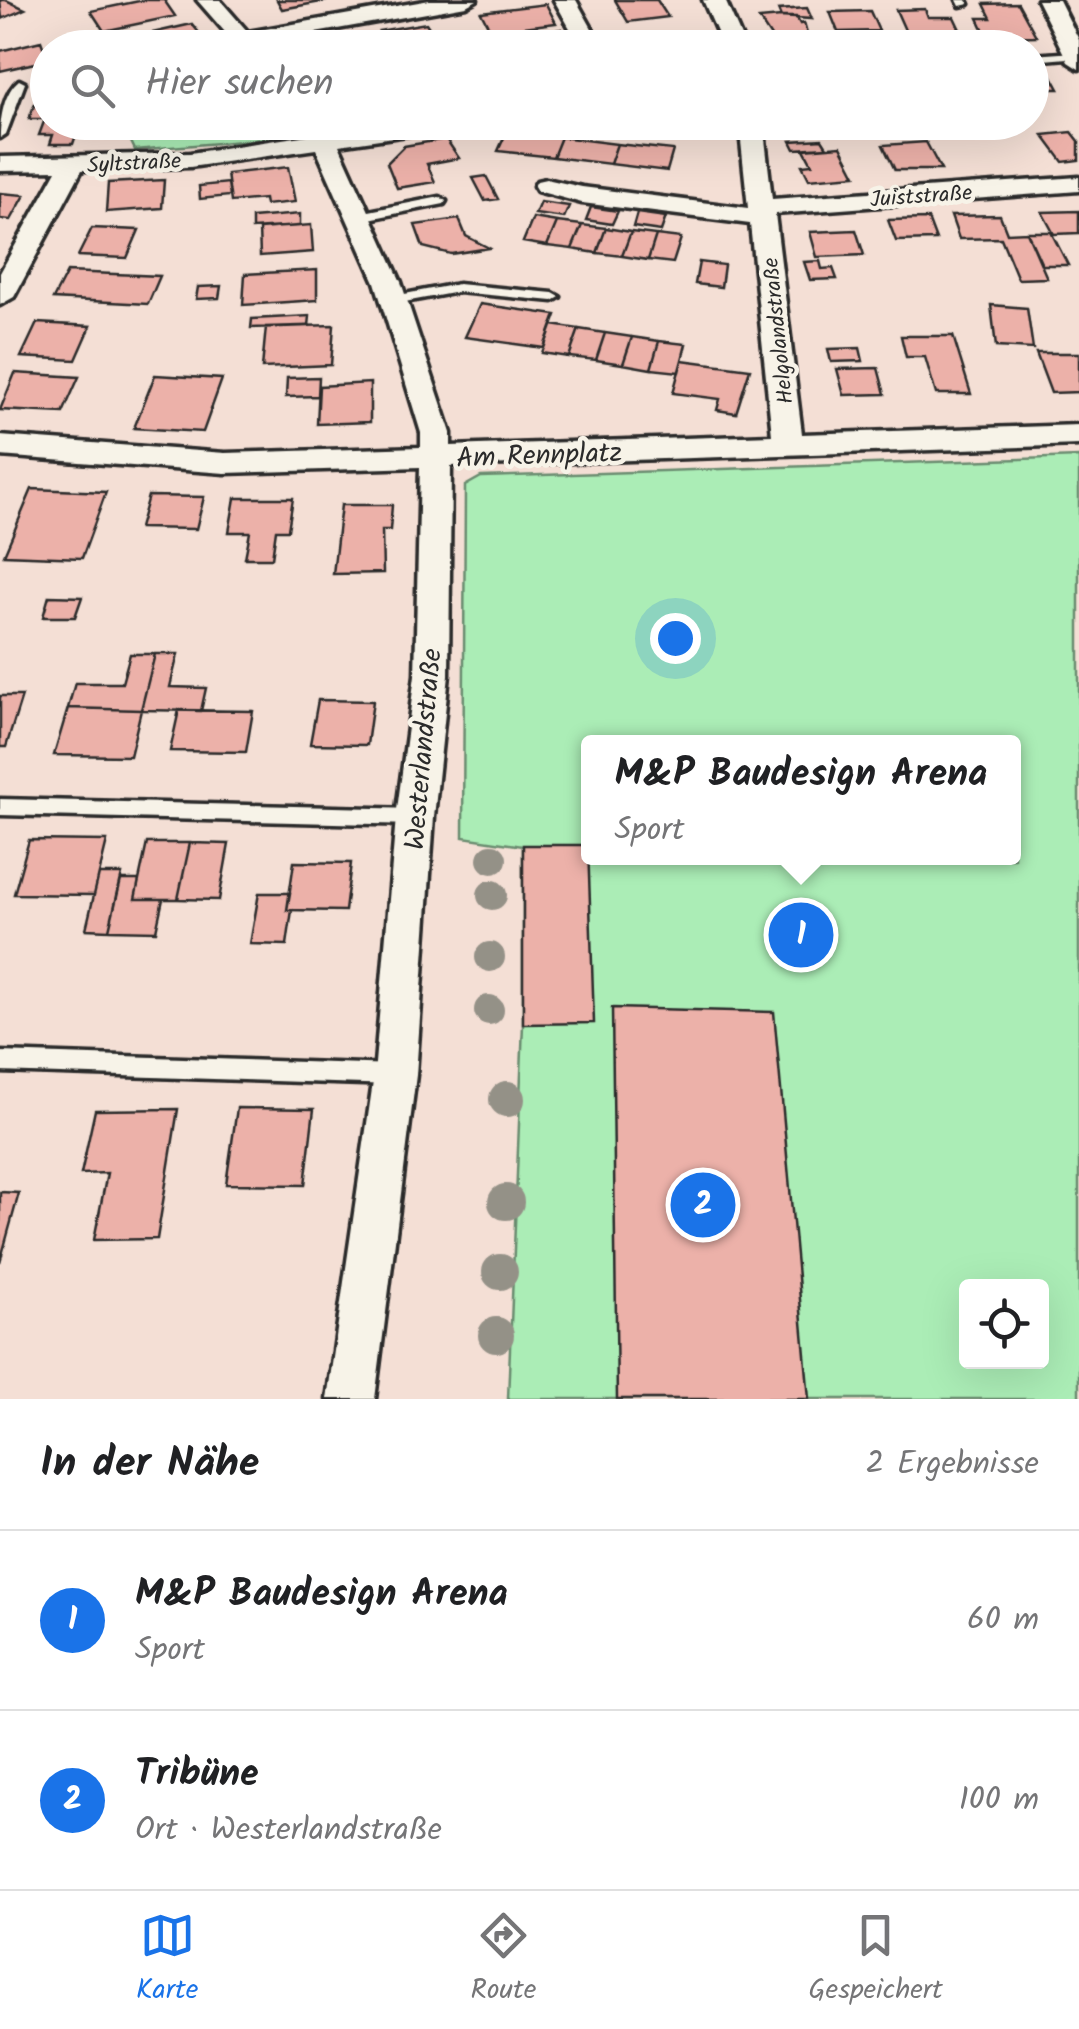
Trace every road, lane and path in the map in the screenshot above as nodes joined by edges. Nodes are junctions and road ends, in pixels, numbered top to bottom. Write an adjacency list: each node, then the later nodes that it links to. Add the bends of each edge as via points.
1 (208, 0): 6 (street)
2 (466, 0): 7 (street)
3 (564, 0): 8 (street)
4 (714, 0): 9 (street)
5 (1048, 0): 11 (street)
6 (235, 30)
7 (344, 30)
8 (582, 30)
9 (728, 30)
10 (1049, 58): 11 (lane)
11 (1077, 59)
12 (19, 84): 13 (lane)
13 (0, 134)
14 (285, 140): 18 (street, Syltstraße, via 190,160)
15 (321, 140): 23 (street, Westerlandstraße)
16 (755, 140): 22 (street, Helgolandstraße)
17 (0, 164): 18 (street, Syltstraße)
18 (72, 165): 25 (street)
19 (1079, 184): 22 (street, Juiststraße)
20 (546, 186): 22 (street, Helgolandstraße)
21 (440, 201): 23 (lane)
22 (765, 212): 28 (street, Helgolandstraße)
23 (358, 217): 26 (street, Westerlandstraße)
24 (553, 296): 26 (lane, via 458,288)
25 (0, 297)
26 (394, 300): 30 (street, Westerlandstraße, via 436,434)
27 (1079, 435): 28 (street, Am Rennplatz)
28 (788, 443): 30 (street, Am Rennplatz)
29 (0, 446): 30 (street, Am Rennplatz, via 225,463)
30 (436, 458): 32 (street, Westerlandstraße, via 432,675)
31 (0, 807): 32 (lane)
32 (415, 817): 34 (street, Westerlandstraße)
33 (0, 1062): 34 (lane)
34 (394, 1075): 35 (street, Westerlandstraße)
35 (352, 1399)

